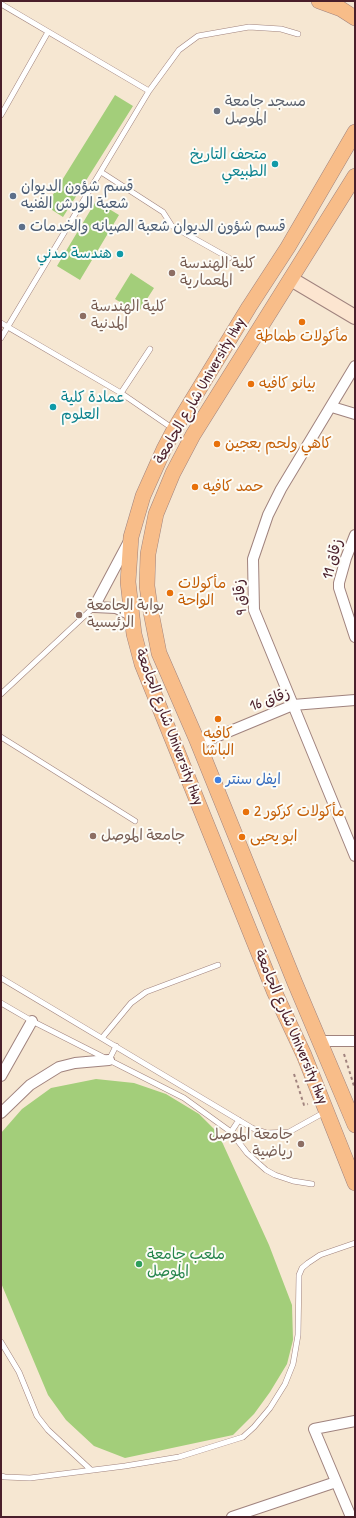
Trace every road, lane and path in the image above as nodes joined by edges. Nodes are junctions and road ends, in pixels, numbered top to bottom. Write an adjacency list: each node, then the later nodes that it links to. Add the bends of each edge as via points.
1 (319, 1): 3 (main road, via 341,9)
2 (1, 4): 4 (lane)
3 (355, 18)
4 (48, 32): 6 (lane); 7 (lane)
5 (298, 34): 6 (lane, via 281,29 249,27 198,36 179,50)
6 (149, 91): 9 (lane)
7 (1, 115)
8 (355, 132): 22 (main road, شارع الجامعة University Hwy, via 288,247)
9 (101, 172): 11 (lane, via 163,212 172,226); 15 (lane)
10 (355, 176): 12 (main road, شارع الجامعة University Hwy)
11 (229, 258)
12 (291, 279): 13 (street); 32 (main road, شارع الجامعة University Hwy, via 193,435 156,514 150,543 148,586 159,653)
13 (355, 317)
14 (1, 324): 15 (lane)
15 (7, 327): 16 (lane); 19 (lane)
16 (1, 338)
17 (150, 349): 19 (lane)
18 (355, 366): 20 (street, زقاق 9)
19 (121, 393): 22 (lane)
20 (332, 407): 21 (street); 30 (street, زقاق 9, via 268,514 253,559 254,610)
21 (355, 414)
22 (174, 430): 24 (main road, شارع الجامعة University Hwy, via 143,496)
23 (355, 536): 27 (street, زقاق 11, via 339,584)
24 (131, 538): 25 (street); 26 (main road, شارع الجامعة University Hwy, via 128,582)
25 (94, 607): 26 (street, via 116,608); 28 (lane)
26 (132, 615): 38 (main road, شارع الجامعة University Hwy, via 142,664)
27 (355, 637)
28 (1, 694)
29 (355, 700): 30 (street, زقاق 16)
30 (293, 705): 32 (street, زقاق 16); 34 (street, زقاق 9)
31 (1, 737): 33 (lane)
32 (199, 744): 37 (main road, شارع الجامعة University Hwy)
33 (136, 822)
34 (355, 856)
35 (218, 965): 41 (lane, via 146,992 131,1003)
36 (1, 978): 41 (lane)
37 (295, 983): 38 (main road); 42 (main road, شارع الجامعة University Hwy)
38 (274, 991): 51 (main road, شارع الجامعة University Hwy, via 304,1055)
39 (1, 1003): 40 (lane)
40 (32, 1021): 46 (lane); 48 (street)
41 (102, 1038): 44 (lane)
42 (320, 1041): 43 (street); 54 (main road, شارع الجامعة University Hwy)
43 (355, 1041)
44 (116, 1046): 46 (lane); 53 (lane)
45 (344, 1054): 49 (path)
46 (109, 1060): 52 (street, via 60,1067 30,1085); 55 (lane, via 184,1098)
47 (294, 1074): 50 (path, via 304,1105)
48 (1, 1076)
49 (353, 1083)
50 (308, 1104)
51 (326, 1111): 53 (lane, via 290,1132 282,1133 259,1131); 56 (main road, شارع الجامعة University Hwy)
52 (1, 1113)
53 (239, 1120): 55 (lane)
54 (355, 1125)
55 (231, 1132): 57 (lane, via 247,1153 266,1170 288,1180)
56 (355, 1183)
57 (312, 1184)
58 (355, 1243): 61 (lane, via 320,1255 302,1268 299,1275 298,1335 293,1364 285,1384 270,1408 243,1437 179,1457)
59 (1, 1342): 61 (lane, via 19,1372 37,1416 48,1430)
60 (355, 1421): 63 (street, via 314,1429)
61 (91, 1470): 62 (lane, via 30,1478)
62 (1, 1476)
63 (336, 1482): 64 (street); 65 (street)
64 (232, 1517)
65 (351, 1517)

